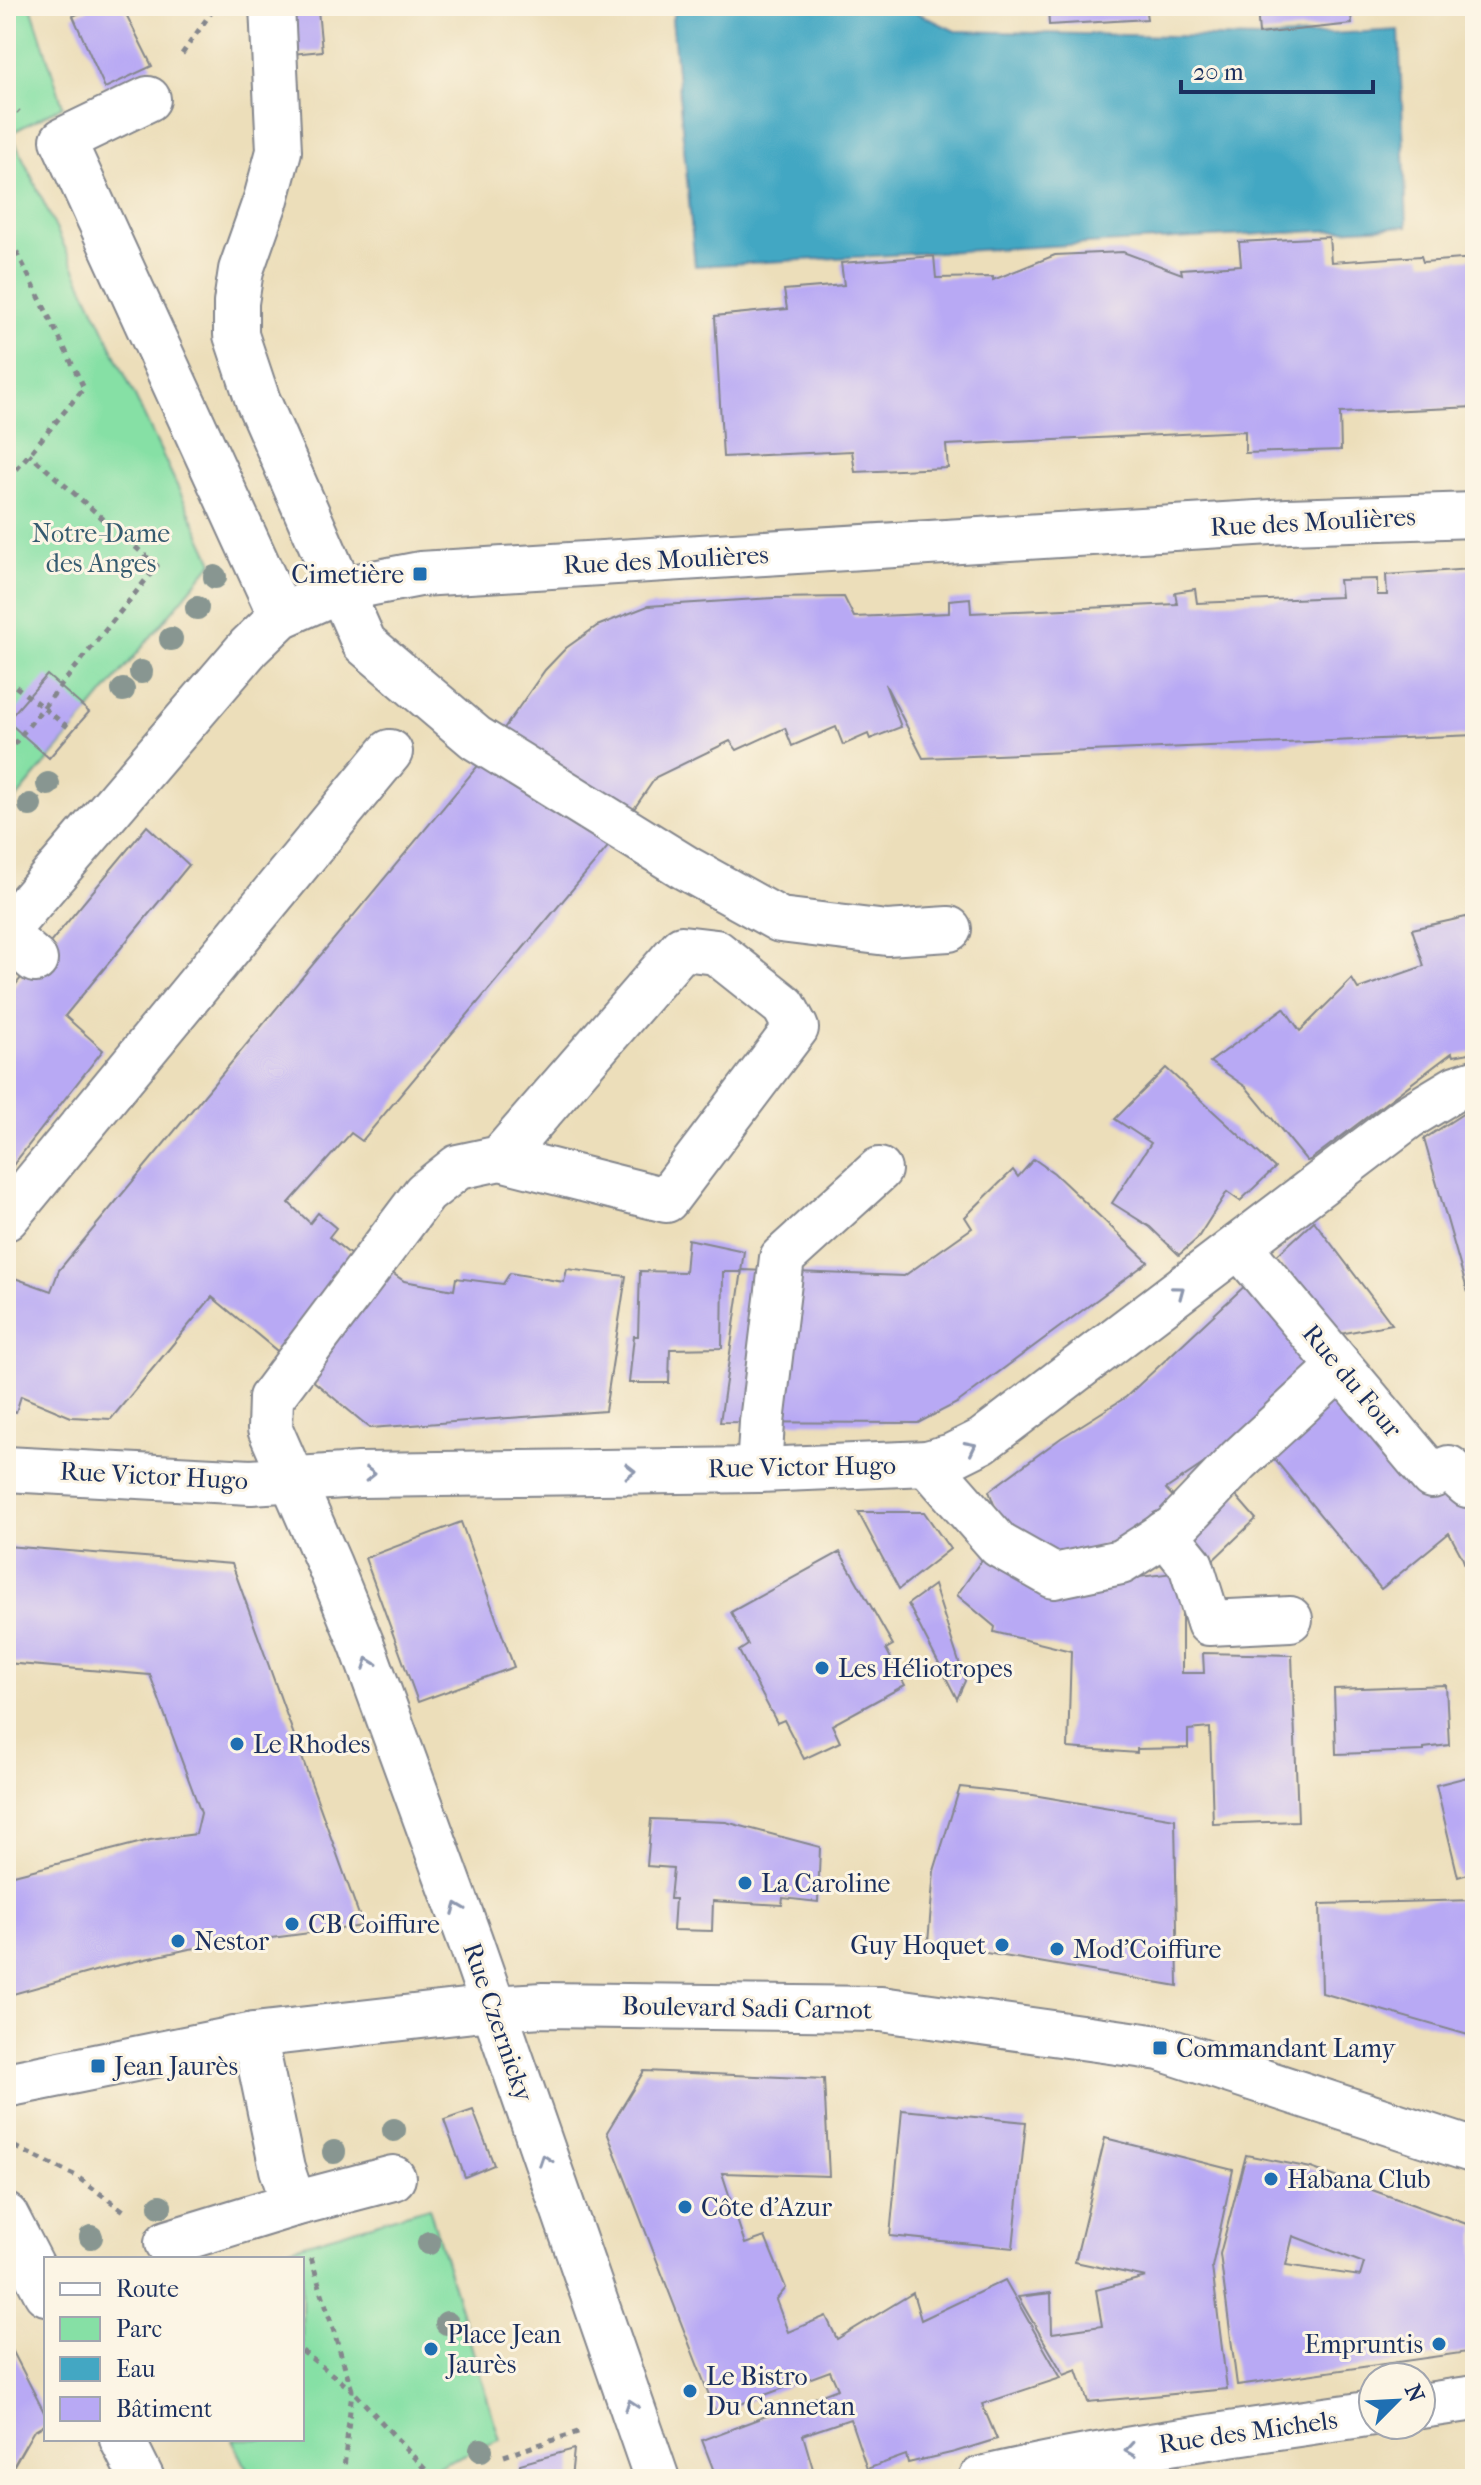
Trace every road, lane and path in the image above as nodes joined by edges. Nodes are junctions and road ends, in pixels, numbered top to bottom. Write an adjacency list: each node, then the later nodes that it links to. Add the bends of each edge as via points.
1 (216, 6): 3 (path)
2 (272, 6): 11 (street, via 279,151 241,270 236,335 258,401)
3 (181, 55)
4 (6, 93): 6 (path)
5 (148, 99): 12 (street, via 63,140)
6 (6, 108)
7 (6, 230): 8 (path, via 84,388)
8 (29, 454): 9 (path); 14 (path, via 157,566)
9 (6, 482)
10 (1475, 515): 11 (street, Rue des Moulières, via 1288,521 420,574)
11 (342, 589): 12 (street, Rue des Moulières); 18 (street, via 364,643 476,738 686,868 780,920 887,933)
12 (281, 616): 19 (street, Rue des Moulières, via 249,647)
13 (6, 679): 14 (path)
14 (44, 709): 15 (path); 17 (path)
15 (73, 731)
16 (390, 752): 23 (street)
17 (6, 754)
18 (949, 929)
19 (16, 942)
20 (1475, 1082): 24 (street, Rue Victor Hugo, via 1408,1117)
21 (500, 1158): 21 (street, via 666,1200 796,1028 784,1006 716,952 682,948); 29 (street, Rue Czernicky, via 458,1167 425,1193 271,1398 270,1429)
22 (879, 1170): 28 (street, via 782,1258)
23 (6, 1218)
24 (1239, 1246): 25 (street, Rue du Four); 26 (street, Rue Victor Hugo, one-way to 24, via 982,1441)
25 (1340, 1367): 30 (street, Rue du Four, via 1432,1476 1449,1468 1468,1485); 31 (street)
26 (927, 1463): 28 (street, Rue Victor Hugo); 31 (street, via 999,1545 1054,1576 1121,1562)
27 (6, 1469): 29 (street, Rue Victor Hugo)
28 (759, 1470): 29 (street, Rue Victor Hugo, one-way to 28)
29 (292, 1480): 33 (street, Rue Czernicky, one-way to 29, via 362,1645)
30 (1475, 1484)
31 (1165, 1533): 32 (street, via 1191,1565 1209,1623)
32 (1290, 1619)
33 (492, 2008): 34 (street, Boulevard Sadi Carnot); 37 (street, Boulevard Sadi Carnot, via 881,2009 1160,2048); 55 (street, Rue Czernicky, one-way to 33)
34 (254, 2035): 35 (street, Boulevard Sadi Carnot); 40 (street)
35 (6, 2085)
36 (15, 2147): 38 (path)
37 (1475, 2151)
38 (76, 2176)
39 (393, 2178): 40 (street)
40 (294, 2204): 42 (street); 45 (path)
41 (6, 2216): 43 (street)
42 (167, 2243)
43 (44, 2289)
44 (304, 2353): 45 (path)
45 (352, 2390): 53 (path); 54 (path)
46 (1474, 2402): 47 (street)
47 (1437, 2405)
48 (1357, 2415): 56 (street, Rue des Michels, one-way to 56, via 1137,2448)
49 (584, 2430): 51 (path)
50 (123, 2441): 52 (street)
51 (504, 2456)
52 (142, 2479)
53 (343, 2479)
54 (434, 2479)
55 (657, 2479)
56 (981, 2479)

